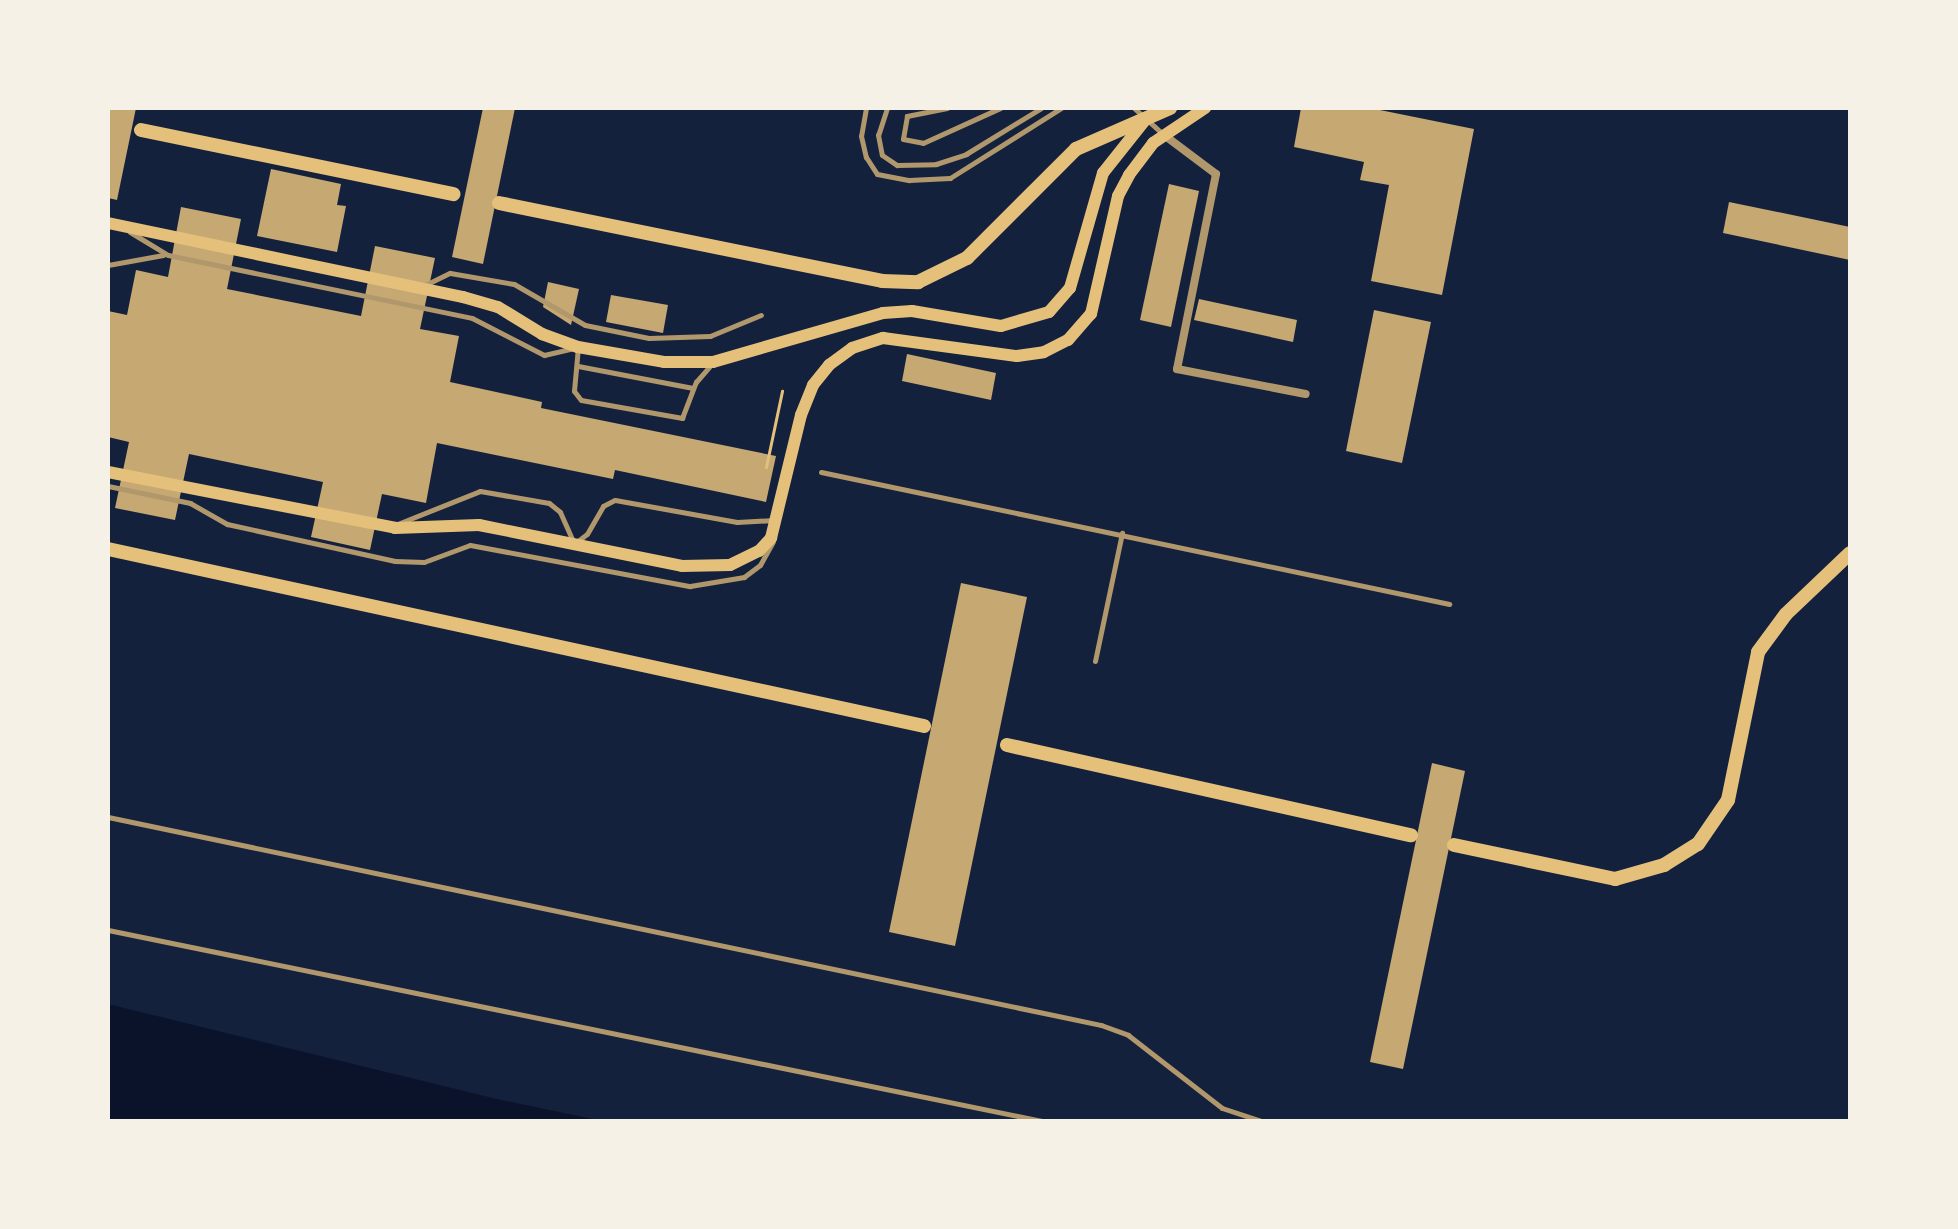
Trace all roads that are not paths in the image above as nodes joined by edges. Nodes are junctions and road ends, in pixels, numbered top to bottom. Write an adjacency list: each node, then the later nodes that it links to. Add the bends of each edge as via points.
1 (866, 108): 6 (lane, via 861,136 866,157 877,174 909,180 950,178)
2 (887, 108): 5 (lane, via 878,135 882,155 897,165 936,164 966,154)
3 (947, 108): 4 (lane, via 907,116 903,139 923,143)
4 (1000, 108)
5 (1041, 108)
6 (1061, 108)
7 (1134, 108): 10 (lane)
8 (1170, 108): 10 (main road)
9 (1205, 108): 12 (main road)
10 (1146, 119): 12 (lane); 14 (main road, via 1076,149 992,236 952,268 901,285); 21 (main road, via 1103,173 1075,277 1049,312 1001,326 921,312 883,313)
11 (141, 130): 13 (main road)
12 (1164, 135): 24 (street, via 1216,174 1177,369); 28 (main road, via 1137,161 1123,185 1094,302 1077,333 1056,348 1030,356 907,338 874,340 846,352 821,374 806,400)
13 (454, 194)
14 (499, 203)
15 (114, 224): 16 (lane); 18 (main road)
16 (168, 255): 17 (lane); 20 (lane, via 461,315 544,355)
17 (108, 265)
18 (421, 288): 19 (lane, via 450,273 514,284 585,325 649,338 710,336); 20 (main road, via 498,307 542,334)
19 (761, 315)
20 (578, 347): 21 (main road, via 664,362); 22 (lane)
21 (723, 360): 23 (lane, via 708,368)
22 (578, 366): 23 (lane); 23 (lane, via 574,391 581,400 677,419 689,410)
23 (693, 388)
24 (1306, 394)
25 (108, 472): 29 (main road)
26 (821, 472): 30 (lane)
27 (108, 486): 28 (lane, via 190,503 227,524 395,561 424,562 470,545 702,587 753,572 770,551)
28 (778, 520): 31 (main road, via 759,551 719,567 682,566); 31 (lane, via 737,522 615,500 603,506 587,534)
29 (379, 525): 31 (main road, via 479,525); 31 (lane, via 412,519 480,491 549,503 560,512)
30 (1122, 533): 34 (lane); 35 (lane)
31 (574, 544)
32 (108, 549): 36 (main road)
33 (1850, 553): 40 (main road, via 1786,614 1758,652 1728,800 1698,844 1664,865 1615,879)
34 (1449, 604)
35 (1095, 661)
36 (924, 726)
37 (1007, 745): 39 (main road)
38 (108, 817): 43 (lane, via 1101,1025 1128,1035 1222,1108)
39 (1411, 835)
40 (1454, 845)
41 (108, 930): 42 (lane)
42 (1042, 1121)
43 (1261, 1121)

